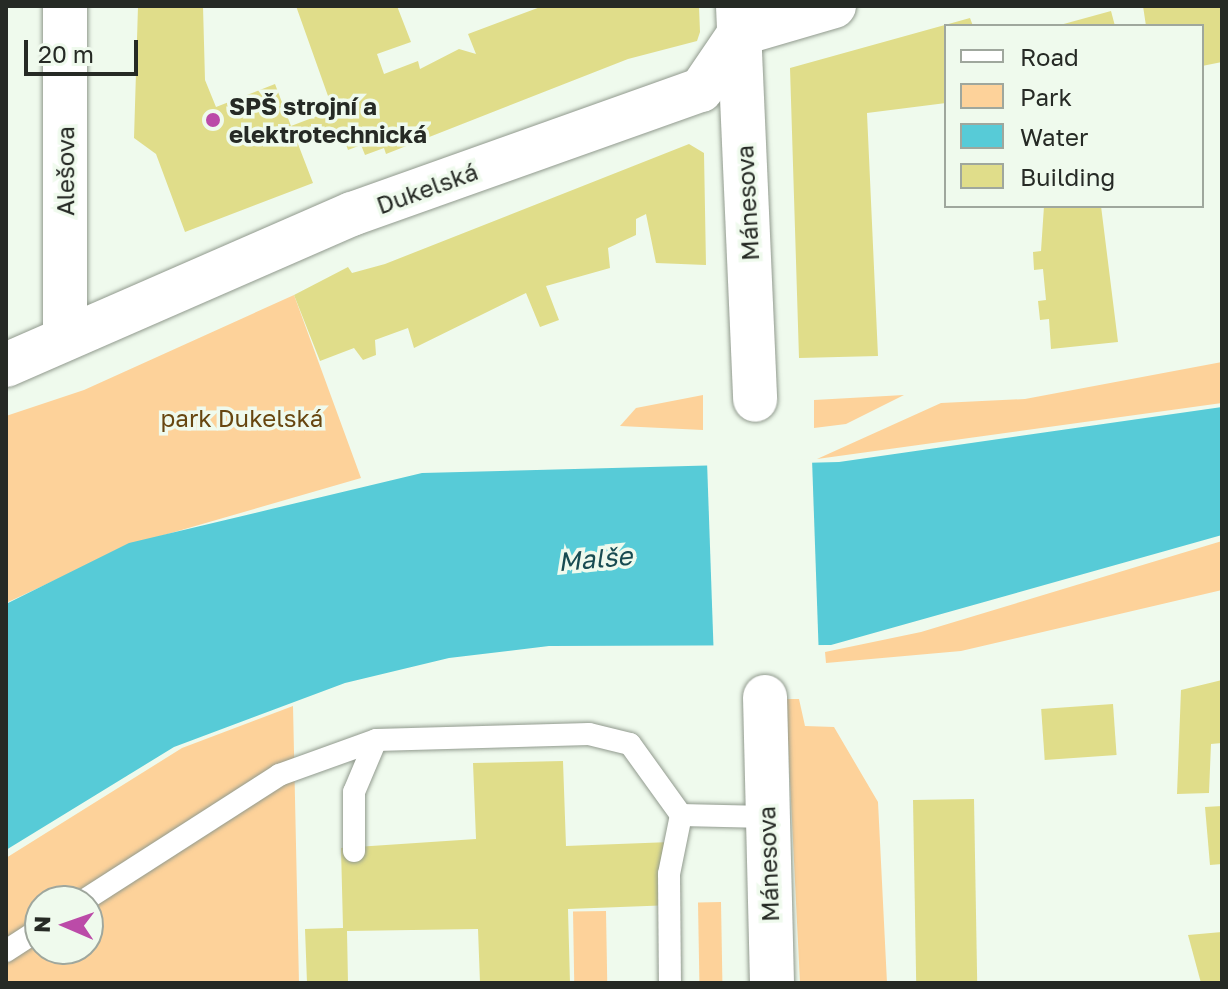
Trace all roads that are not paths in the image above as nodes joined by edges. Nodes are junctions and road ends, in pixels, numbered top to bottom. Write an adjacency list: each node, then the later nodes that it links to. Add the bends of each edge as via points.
1 (65, 6): 4 (street, Alešova)
2 (834, 6): 3 (street)
3 (738, 20): 4 (street, Dukelská, via 701,90 352,214); 6 (street, Mánesova)
4 (65, 336): 5 (street, Dukelská)
5 (6, 365)
6 (755, 400)
7 (765, 697): 10 (street, Mánesova)
8 (376, 740): 9 (lane, via 538,733 614,740 630,744 654,770); 11 (lane, via 354,792); 12 (lane, via 279,775)
9 (681, 815): 10 (lane); 15 (lane, via 669,874)
10 (766, 817): 16 (street, Mánesova)
11 (354, 851)
12 (104, 888)
13 (24, 939): 14 (lane)
14 (6, 951)
15 (670, 983)
16 (772, 983)

